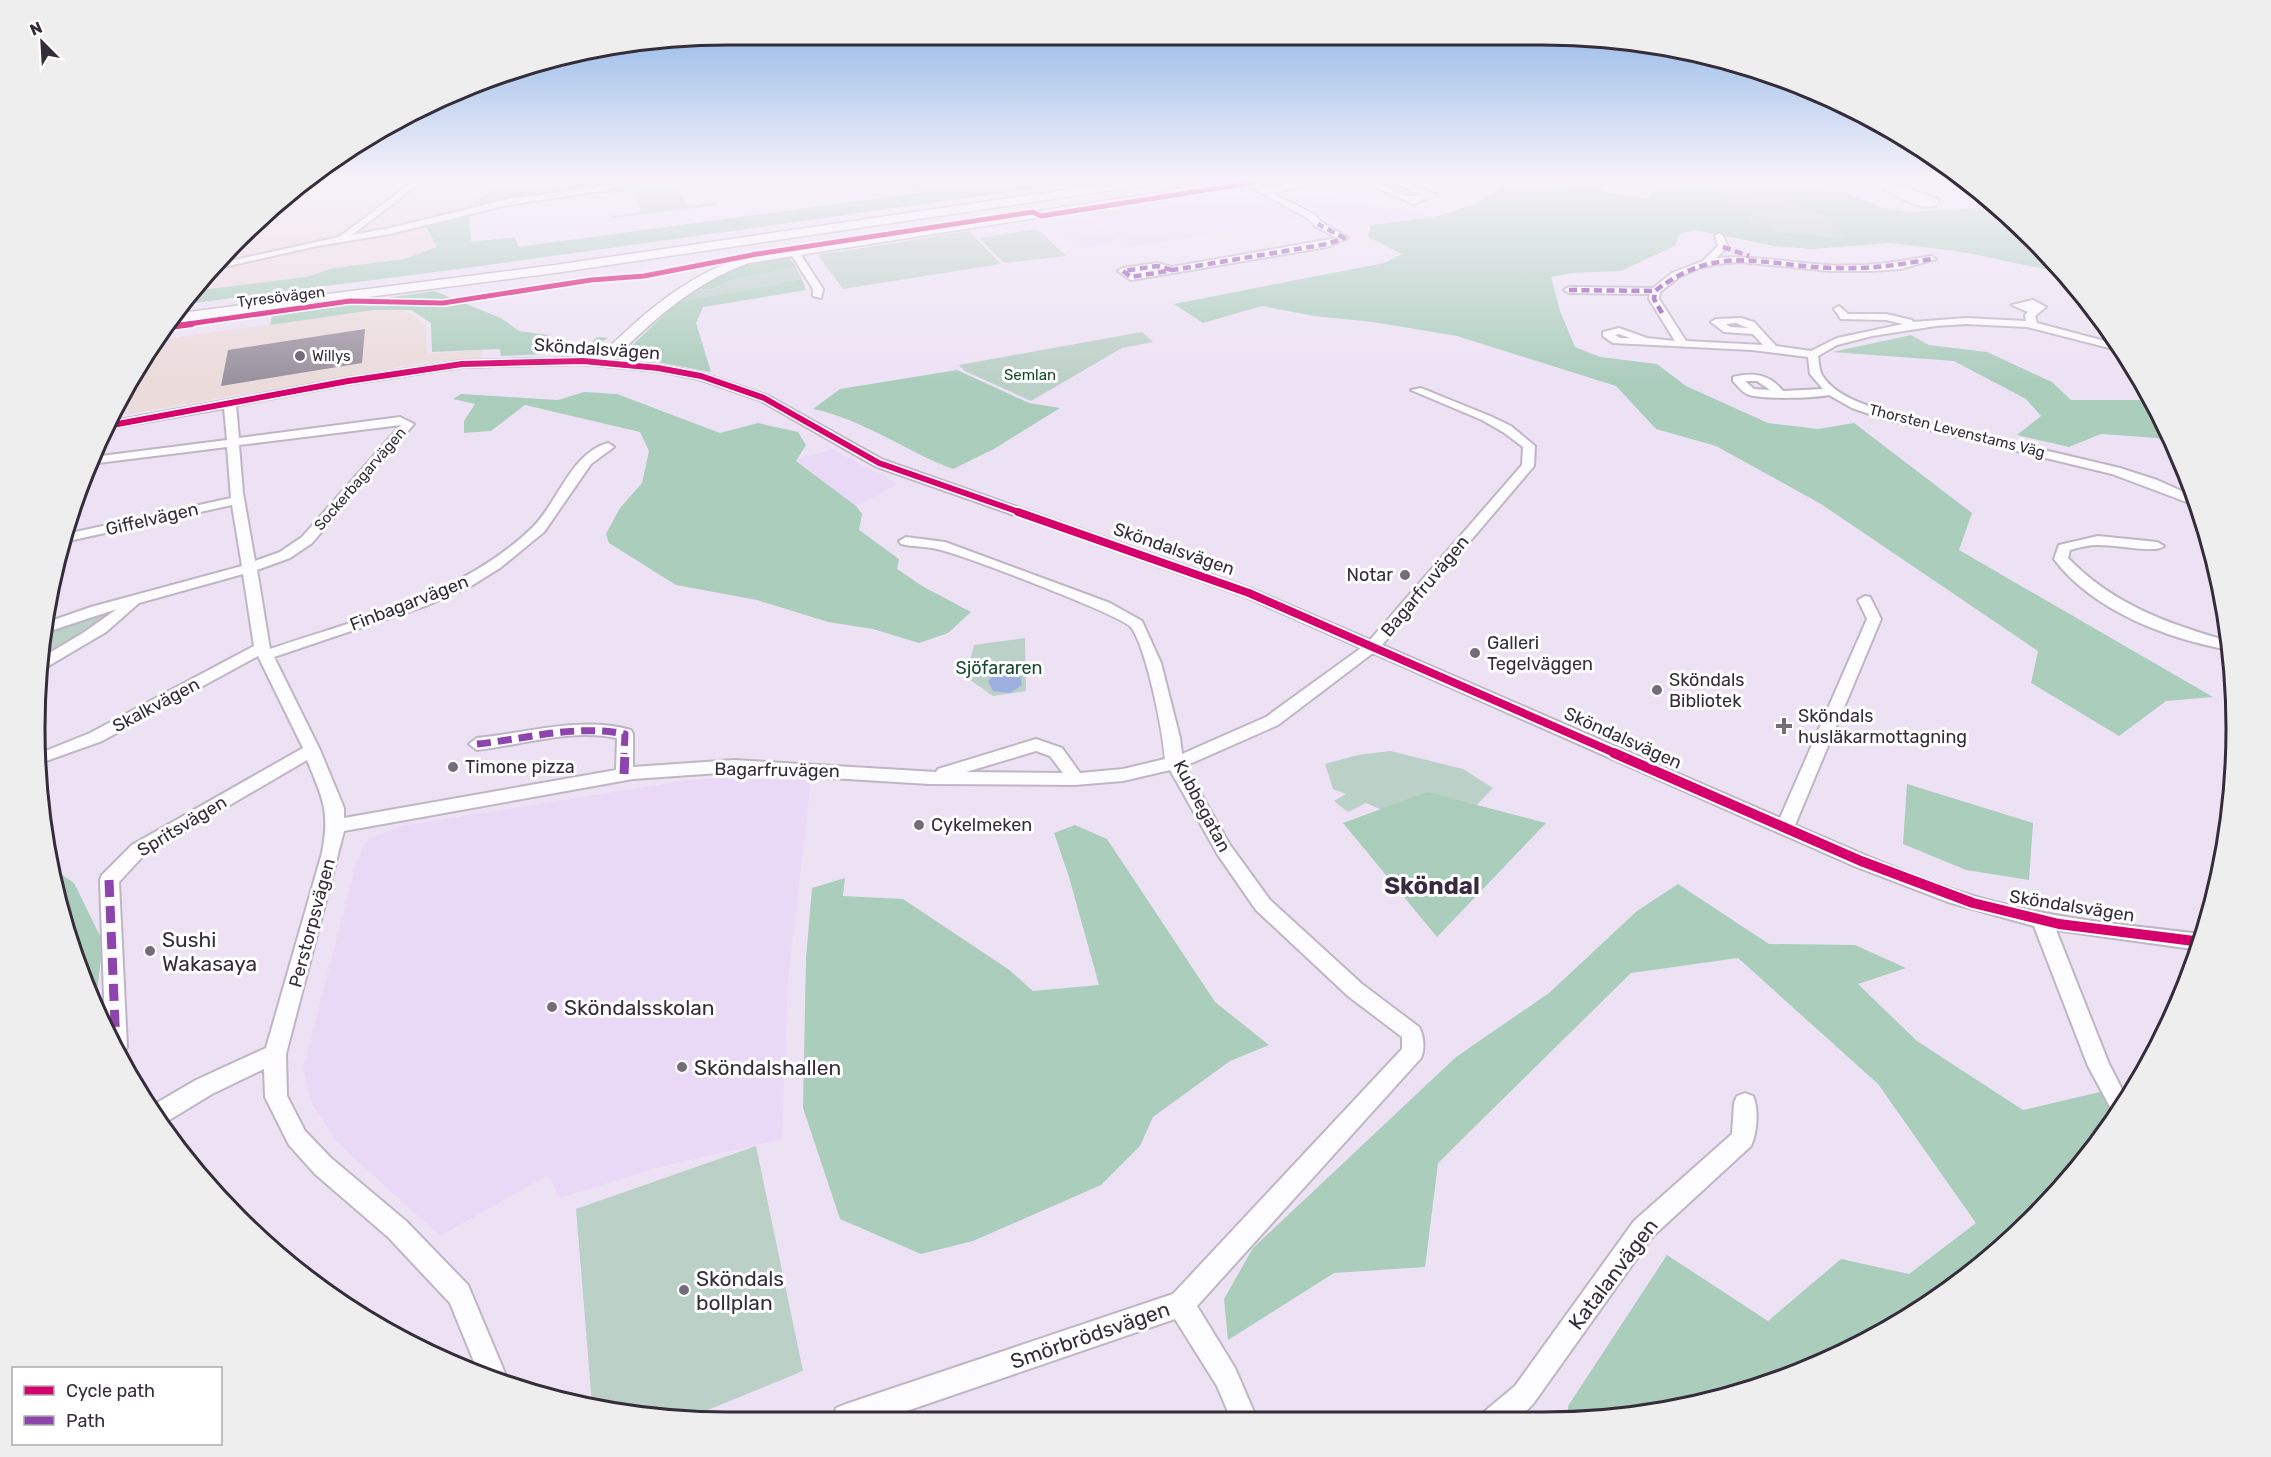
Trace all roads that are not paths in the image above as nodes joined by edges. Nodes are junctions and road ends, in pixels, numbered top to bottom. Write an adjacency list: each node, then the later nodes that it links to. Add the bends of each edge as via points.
1 (306, 246): 11 (street)
2 (661, 246): 16 (main road, Tyresövägen)
3 (713, 246): 19 (main road, Tyresövägen)
4 (827, 246): 7 (street)
5 (1301, 246): 12 (street)
6 (1724, 247): 8 (street); 10 (street)
7 (794, 251): 15 (street, via 818,289); 28 (street, via 747,260 702,276 674,295)
8 (1756, 259): 9 (street, via 1811,267 1873,268); 10 (street)
9 (1931, 259)
10 (1708, 261): 14 (street, via 1684,270)
11 (227, 265)
12 (1172, 270)
13 (1569, 290): 14 (street)
14 (1654, 291): 24 (street, via 1654,299)
15 (818, 296)
16 (189, 308)
17 (1839, 309): 20 (street, via 1845,316 1886,317)
18 (2035, 311): 21 (street, via 2030,315)
19 (182, 317)
20 (1915, 324): 21 (street, via 1974,319); 27 (street, via 1828,345)
21 (2032, 324): 25 (street)
22 (1755, 331): 26 (street)
23 (1647, 342): 24 (street)
24 (1682, 344): 26 (street)
25 (2108, 345)
26 (1771, 347): 27 (street)
27 (1813, 355): 30 (street, Thorsten Levenstams Väg, via 1812,370)
28 (602, 362): 32 (street, Sköndalsvägen, via 524,361 421,368); 47 (street, Sköndalsvägen, via 658,368 740,388 784,408 879,463 1249,592)
29 (1417, 390): 47 (street, Bagarfruvägen, via 1507,429 1529,446 1528,466)
30 (1830, 391): 31 (street); 37 (street, Thorsten Levenstams Väg, via 1873,412 2116,471)
31 (1780, 394)
32 (230, 404): 33 (street, Sköndalsvägen); 34 (street, Perstorpsvägen)
33 (116, 424)
34 (231, 442): 36 (street); 38 (street, Perstorpsvägen); 42 (street, Sockerbagarvägen, via 400,421 408,424 307,540 285,555)
35 (608, 447): 48 (street, Finbagarvägen, via 587,461 539,530 485,571 423,602)
36 (100, 460)
37 (2186, 498)
38 (239, 500): 39 (street, Giffelvägen); 42 (street, Perstorpsvägen)
39 (73, 536)
40 (906, 541): 53 (street, Kubbegatan, via 940,545 1105,606 1137,624 1153,663 1172,738)
41 (2157, 546): 46 (street, via 2110,541 2075,543 2064,548 2061,559 2099,596 2129,612)
42 (250, 568): 44 (street); 48 (street, Perstorpsvägen)
43 (1865, 600): 58 (street, via 1874,619)
44 (134, 601): 45 (street); 49 (street, via 87,638)
45 (53, 626)
46 (2221, 644)
47 (1373, 646): 53 (street, Bagarfruvägen, via 1272,721); 58 (street, Sköndalsvägen)
48 (264, 651): 51 (street, Perstorpsvägen); 52 (street, Skalkvägen, via 96,737)
49 (49, 660)
50 (477, 744): 54 (street, via 616,730 625,734)
51 (312, 750): 57 (street, Perstorpsvägen, via 335,808); 61 (street, Spritsvägen, via 138,850 109,880)
52 (46, 755)
53 (1174, 762): 56 (street, Bagarfruvägen, via 1123,775); 62 (street, Kubbegatan, via 1224,850 1263,905 1355,990 1412,1033)
54 (624, 774): 55 (street, Bagarfruvägen, via 734,766); 57 (street, Bagarfruvägen)
55 (929, 778): 56 (street, Bagarfruvägen); 56 (street, Bagarfruvägen, via 1036,745 1050,746 1063,758)
56 (1075, 779)
57 (336, 826): 63 (street, Perstorpsvägen)
58 (1785, 828): 59 (street, Sköndalsvägen, via 1931,889)
59 (2042, 921): 60 (street, Sköndalsvägen); 64 (street)
60 (2192, 941)
61 (115, 1032)
62 (1413, 1052): 67 (street, Smörbrödsvägen)
63 (275, 1054): 66 (street); 68 (street, Perstorpsvägen, via 276,1097 297,1138 323,1166 397,1229 459,1294)
64 (2116, 1100)
65 (1745, 1103): 71 (street, Katalanvägen, via 1743,1139 1643,1228 1524,1395)
66 (163, 1112)
67 (1181, 1304): 69 (street, Smörbrödsvägen); 70 (street, via 1226,1377)
68 (491, 1369)
69 (864, 1412)
70 (1241, 1412)
71 (1505, 1412)

